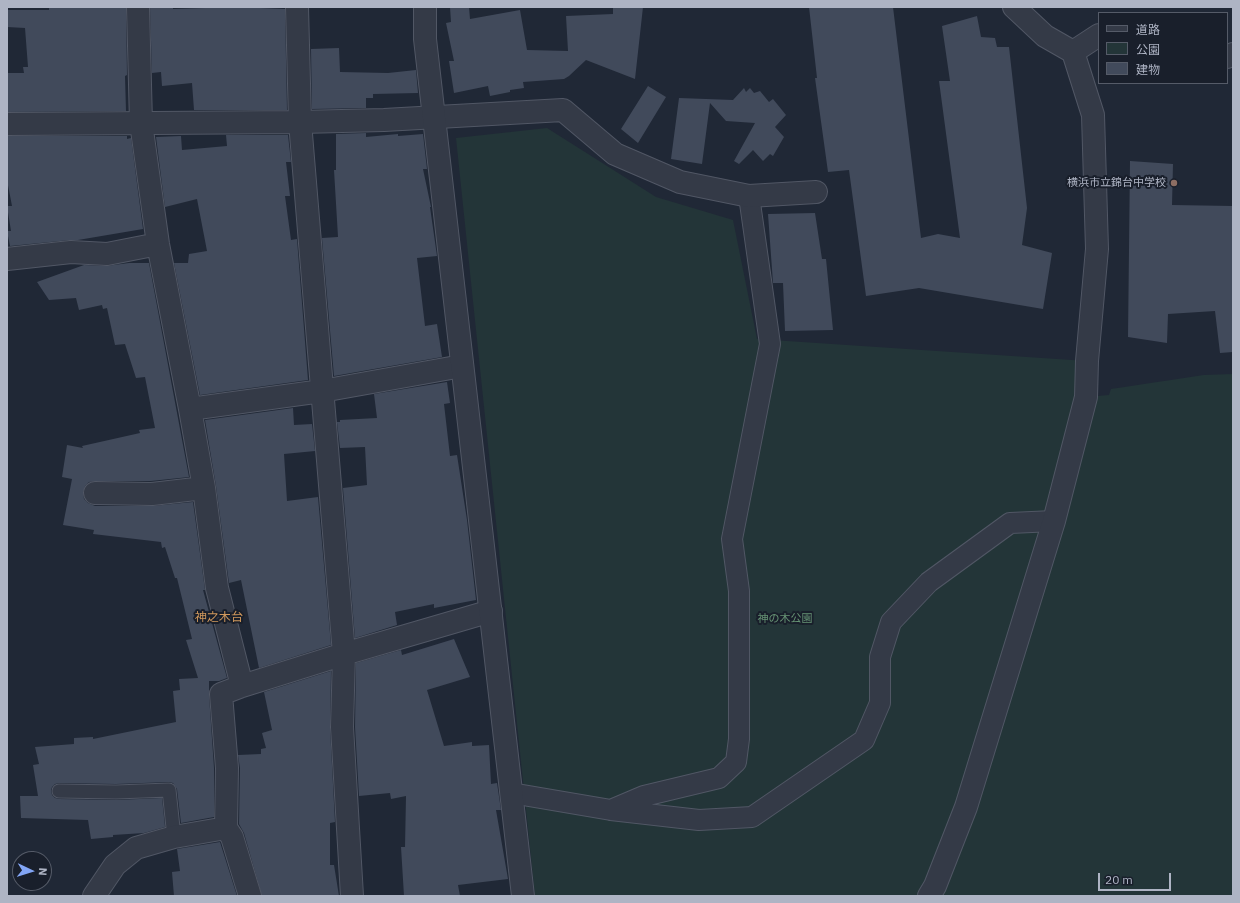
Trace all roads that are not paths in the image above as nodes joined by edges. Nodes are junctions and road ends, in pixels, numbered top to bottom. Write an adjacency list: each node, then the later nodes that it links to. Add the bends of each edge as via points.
1 (138, 7): 9 (street)
2 (297, 7): 8 (street)
3 (425, 7): 7 (street, via 425,39)
4 (1014, 7): 6 (street, via 1045,36)
5 (1098, 36): 6 (street)
6 (1073, 52): 20 (street, via 1093,115 1097,249 1086,397)
7 (434, 117): 8 (street); 12 (street, via 562,110 615,154 680,182); 15 (street)
8 (300, 122): 9 (street); 16 (street)
9 (141, 123): 10 (street); 13 (street)
10 (7, 124)
11 (816, 192): 12 (street)
12 (749, 196): 26 (street, via 770,344 732,539 739,591 739,739 736,762 718,778 644,796)
13 (158, 244): 14 (street, via 107,254 71,252); 17 (street)
14 (7, 259)
15 (462, 366): 16 (street); 21 (street)
16 (322, 391): 17 (street); 22 (street)
17 (190, 410): 18 (street)
18 (204, 488): 19 (street, via 152,494); 23 (street, via 217,588)
19 (95, 493)
20 (1054, 521): 26 (street, via 1010,523 929,582 891,622 880,657 880,703 864,740 752,817 699,820); 33 (street, via 966,807)
21 (491, 611): 22 (street); 25 (street)
22 (344, 654): 23 (street); 31 (street, via 342,727)
23 (242, 686): 27 (street, via 220,694 227,768)
24 (60, 791): 28 (lane, via 169,790)
25 (512, 793): 26 (street); 32 (street)
26 (611, 810)
27 (226, 828): 28 (street); 30 (street, via 232,838)
28 (174, 837): 29 (street, via 136,848 114,865)
29 (94, 896)
30 (250, 896)
31 (352, 896)
32 (523, 896)
33 (929, 896)

